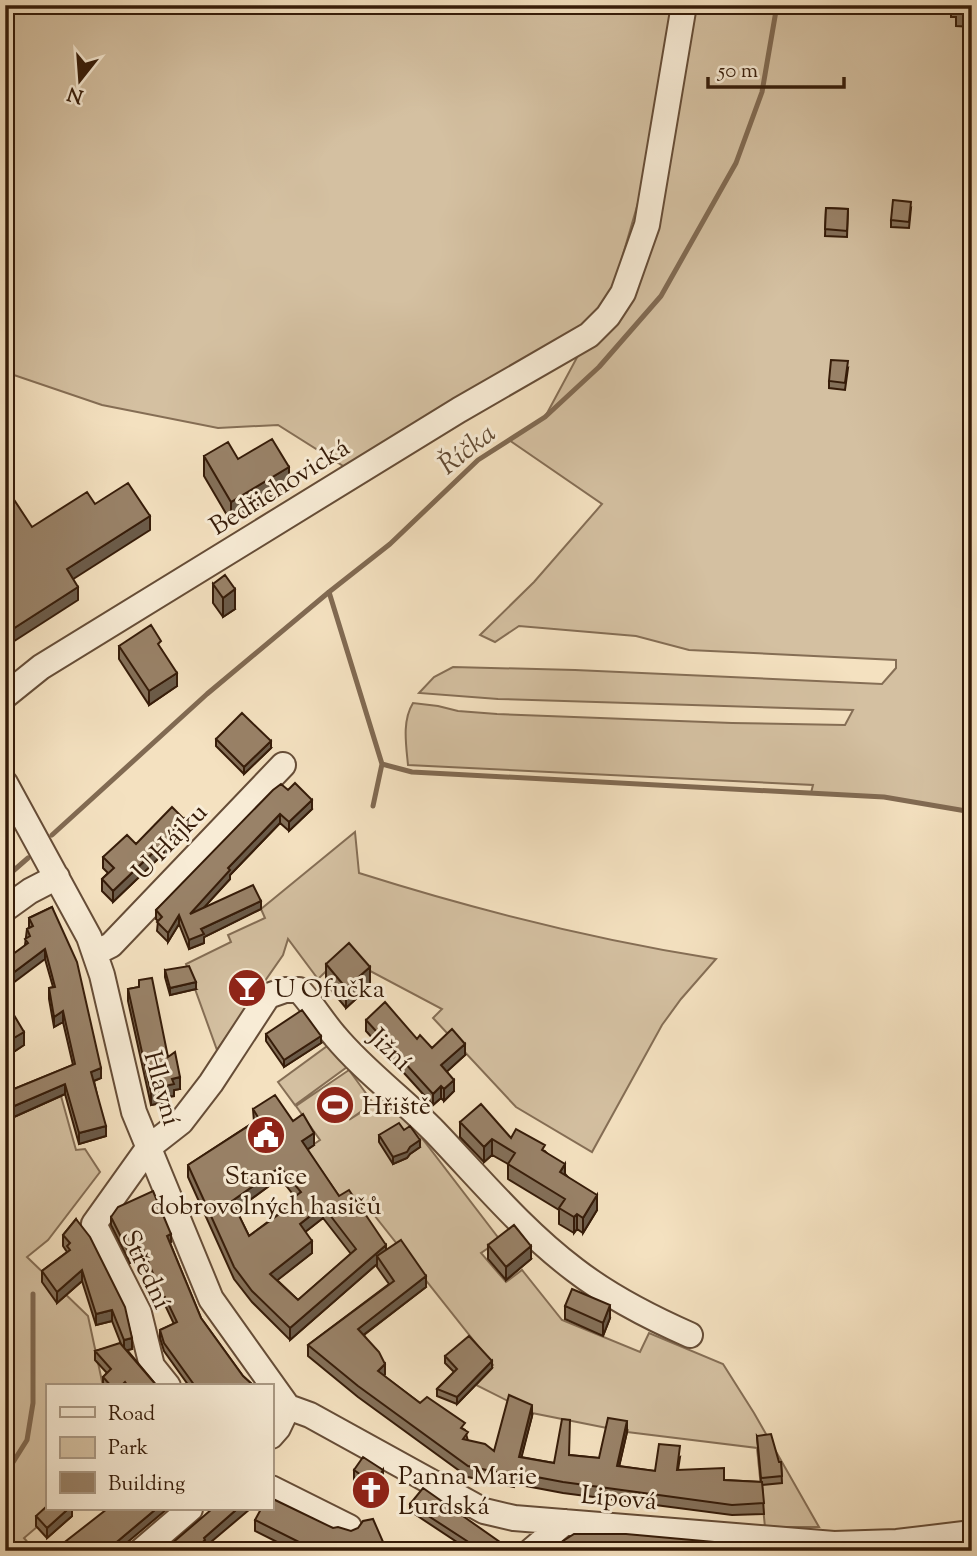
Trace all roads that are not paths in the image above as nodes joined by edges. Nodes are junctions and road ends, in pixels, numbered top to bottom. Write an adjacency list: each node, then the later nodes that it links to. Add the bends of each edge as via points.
1 (684, 5): 2 (street, Bedřichovická, via 646,225 623,293 608,316 589,335 52,660)
2 (5, 696)
3 (283, 765): 7 (street, U Hájku, via 111,946)
4 (5, 783): 5 (street, Hlavní)
5 (57, 877): 6 (street); 7 (street, Hlavní)
6 (5, 909)
7 (95, 953): 8 (street, Hlavní, via 134,1112)
8 (149, 1147): 9 (street, Jižní, via 181,1122 268,996 299,990 335,1037 568,1264 612,1296); 10 (street, Střední, via 94,1224 139,1313 152,1366); 11 (street, Hlavní, via 211,1299)
9 (690, 1335)
10 (166, 1384)
11 (272, 1384)
12 (273, 1386): 13 (street, Hlavní)
13 (288, 1407): 14 (street); 17 (street, Lipová, via 484,1511)
14 (273, 1434)
15 (273, 1489): 19 (street)
16 (189, 1510): 21 (street)
17 (514, 1518): 18 (street, Lipová); 22 (street)
18 (565, 1522): 20 (street, Lipová, via 834,1544); 22 (street)
19 (349, 1527)
20 (972, 1533)
21 (141, 1551)
22 (530, 1551)

